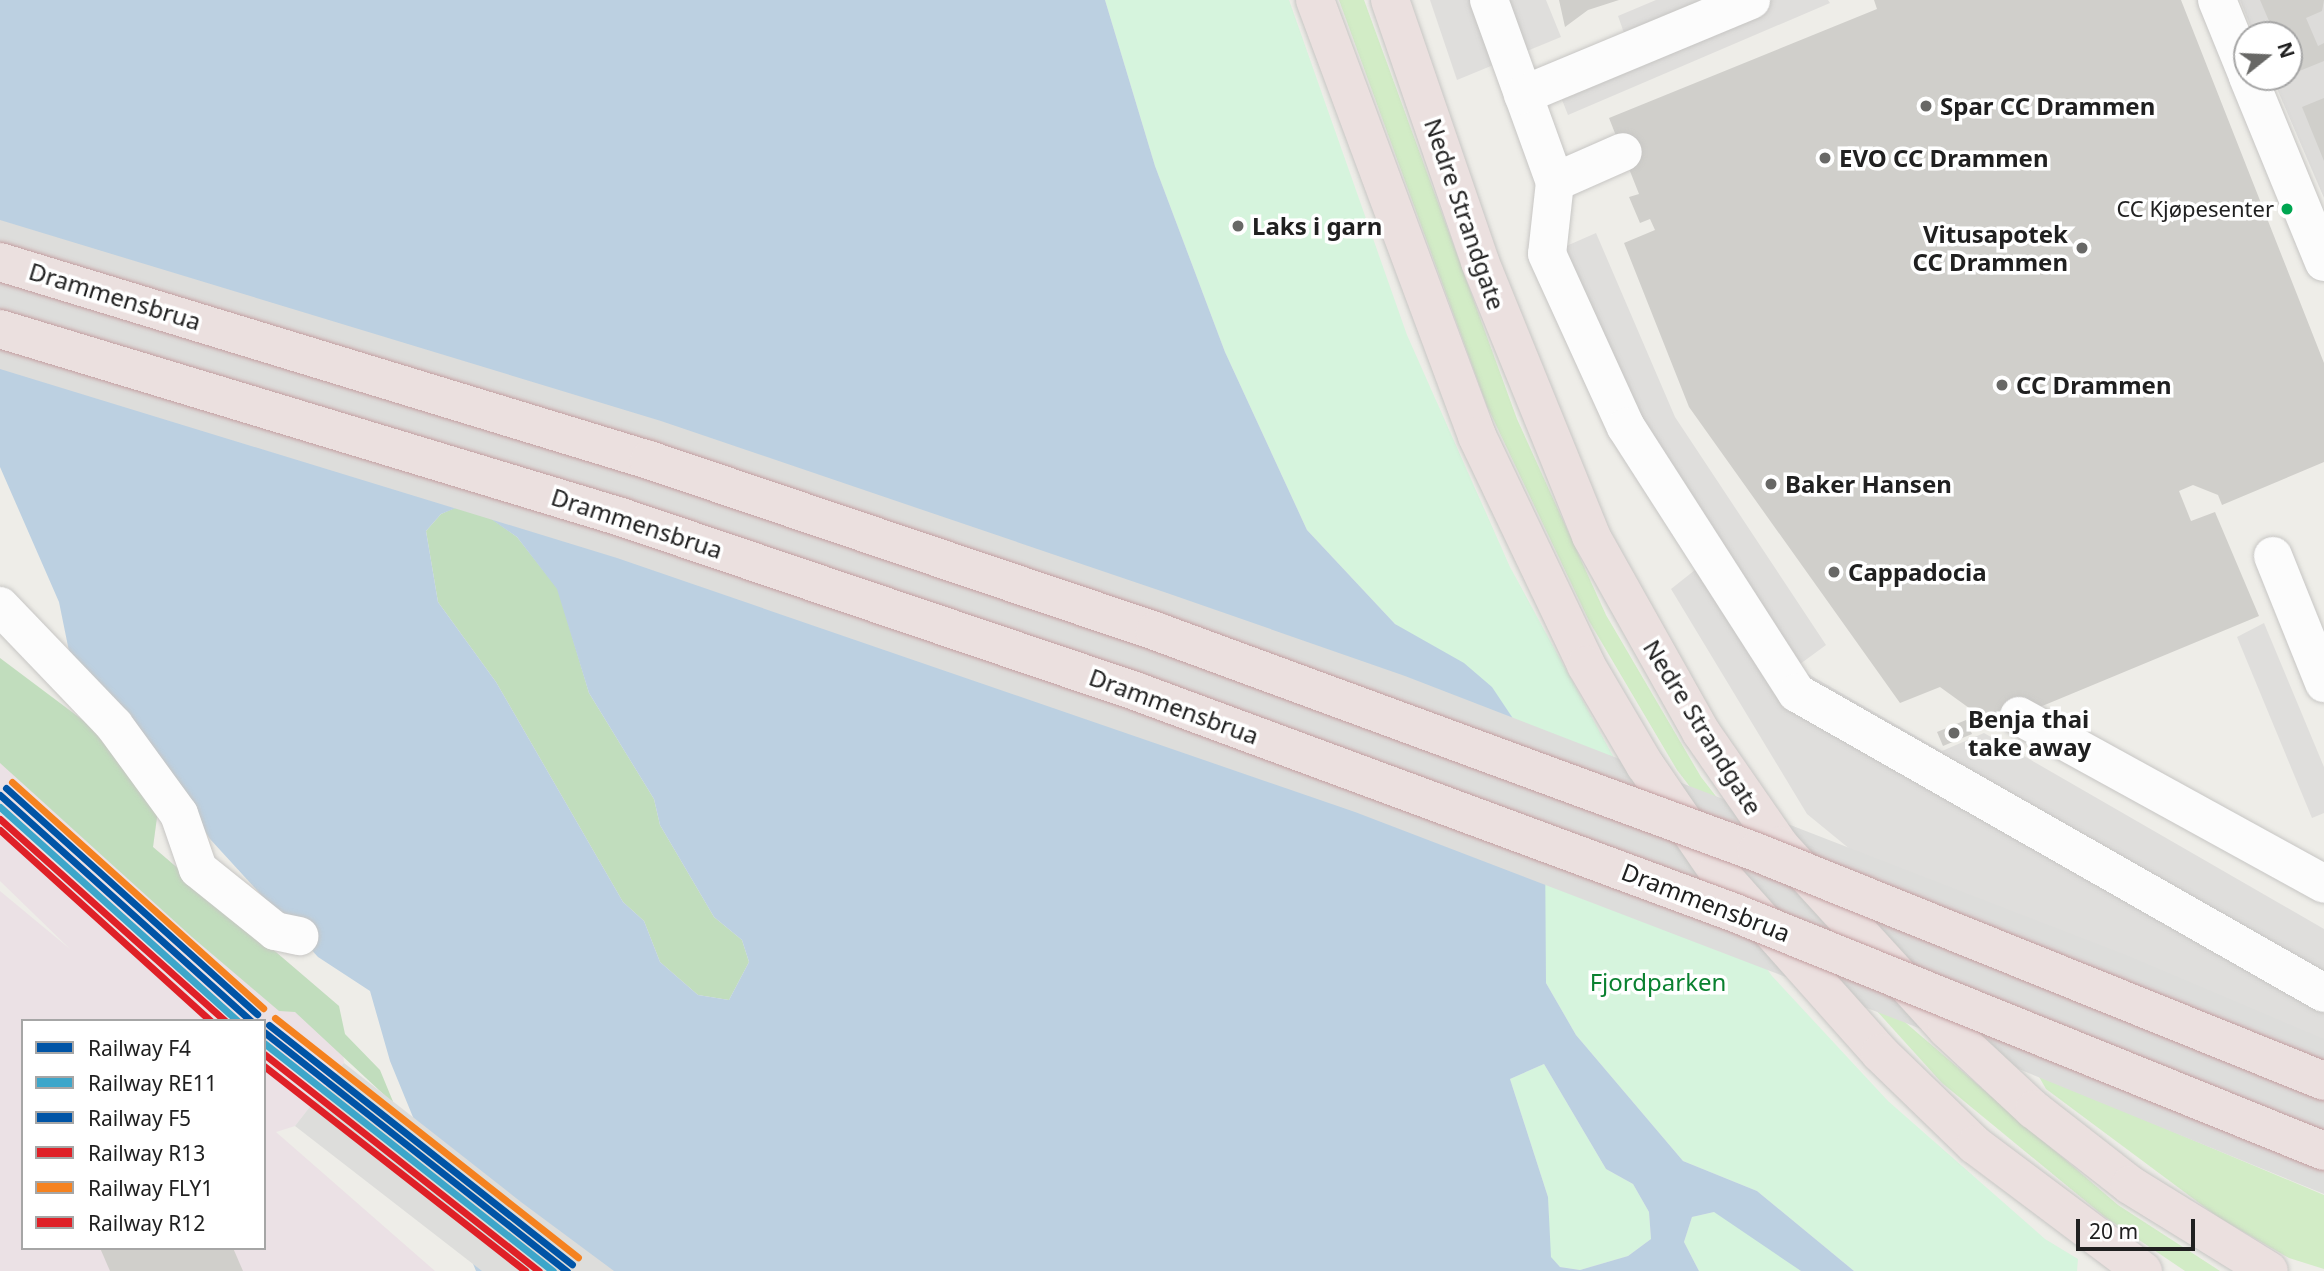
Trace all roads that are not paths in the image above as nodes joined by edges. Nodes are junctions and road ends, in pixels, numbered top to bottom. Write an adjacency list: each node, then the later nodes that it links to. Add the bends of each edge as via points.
1 (1315, 0): 23 (highway, via 1477,436 1586,665 1645,765 1717,870 1881,1053 1975,1145)
2 (1390, 0): 24 (highway, Nedre Strandgate, via 1480,262 1591,536 1701,732 1756,812 1856,933 2034,1110 2130,1185)
3 (1489, 0): 8 (street)
4 (1751, 0): 8 (street)
5 (2217, 0): 6 (street)
6 (2233, 39)
7 (2255, 91): 11 (street)
8 (1523, 95): 10 (street)
9 (1623, 152): 10 (street)
10 (1555, 182): 20 (street, via 1547,254 1626,427 1797,693)
11 (2320, 241)
12 (0, 262): 21 (highway, Drammensbrua, bridge, via 649,460 1154,631 1756,852)
13 (0, 329): 22 (highway, Drammensbrua, bridge, via 621,517 1147,695 1735,913)
14 (2273, 556): 16 (street)
15 (0, 606): 19 (street, via 114,725 179,814 198,869 275,931)
16 (2324, 683)
17 (2019, 716): 18 (street)
18 (2324, 884)
19 (299, 936)
20 (2324, 993)
21 (2324, 1081)
22 (2324, 1151)
23 (2143, 1271)
24 (2269, 1271)

